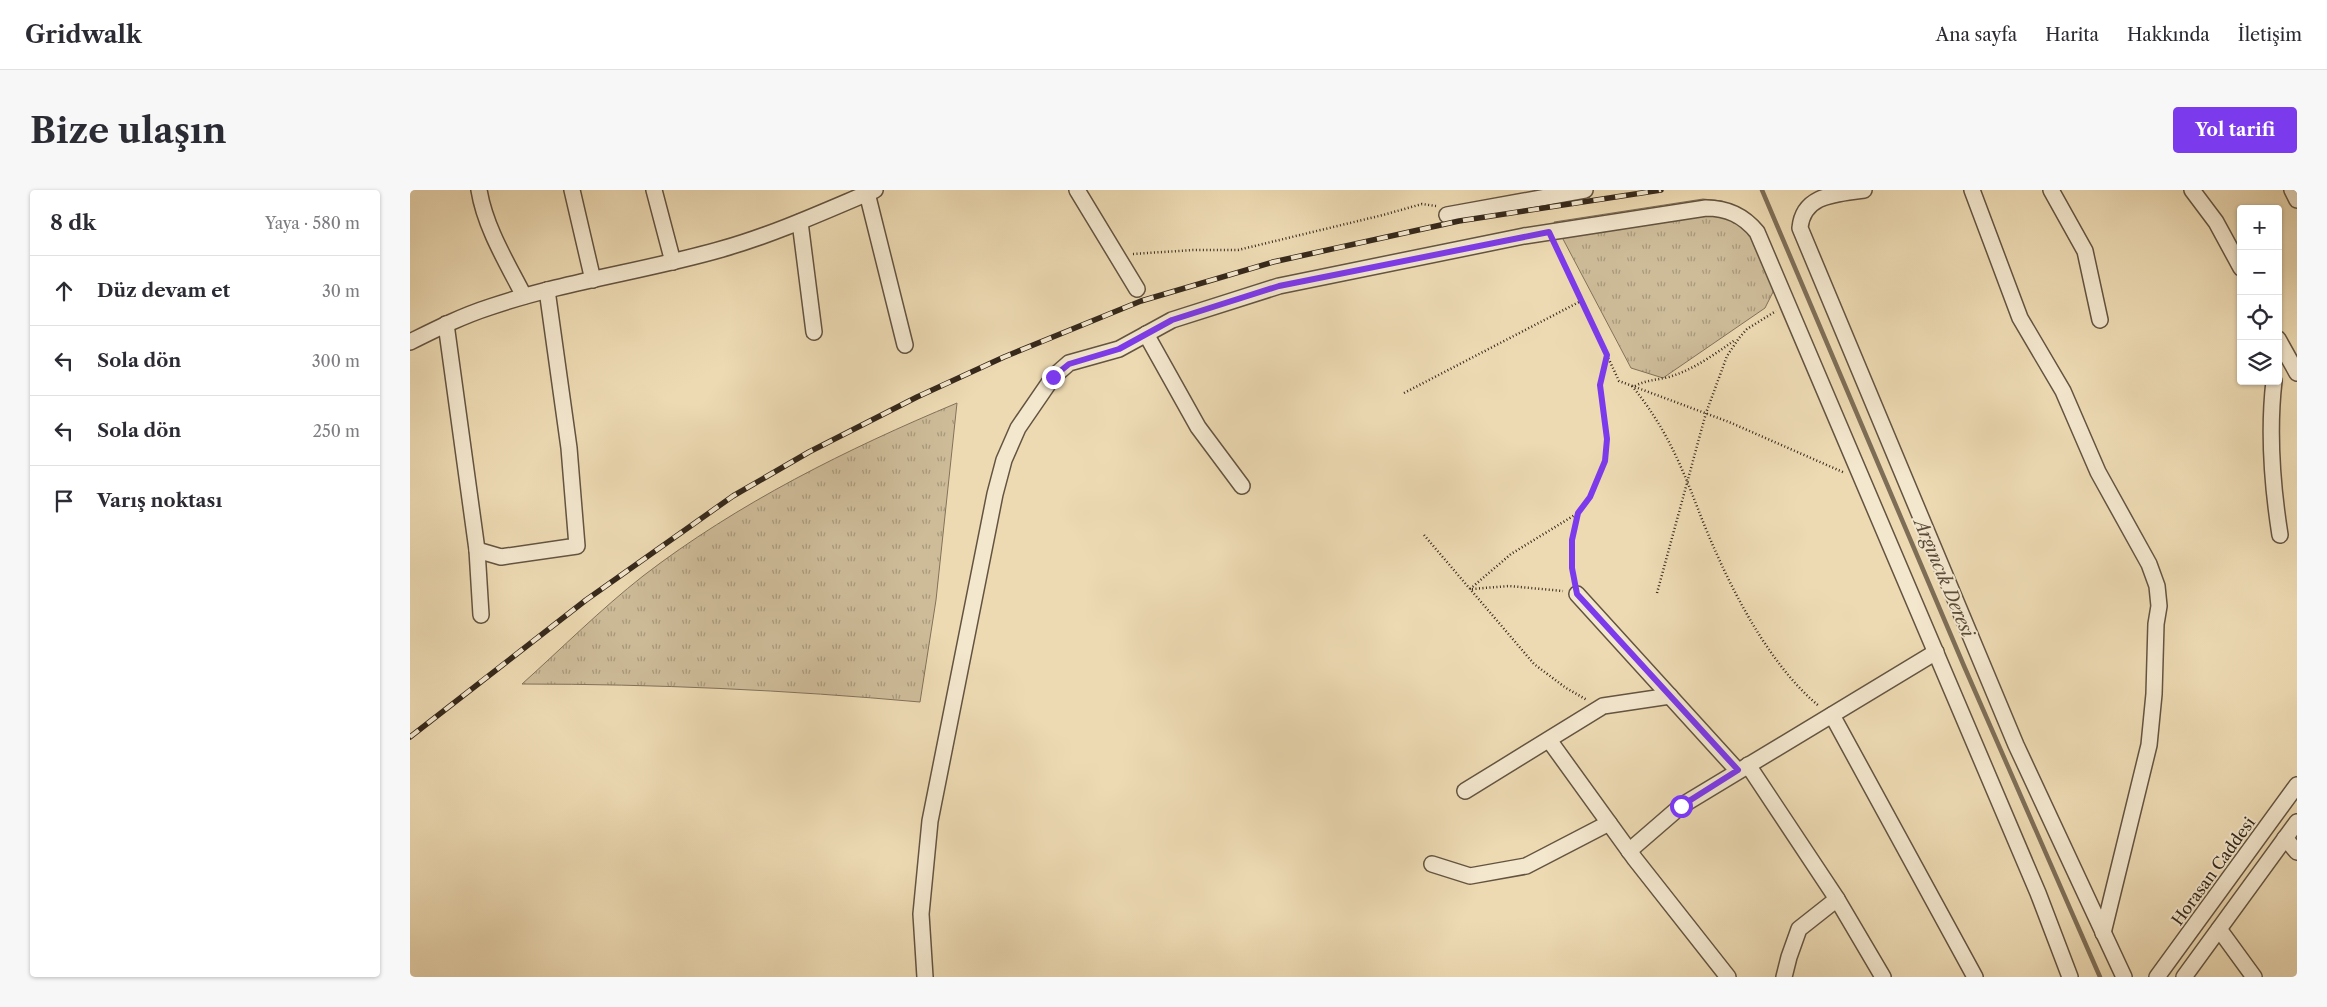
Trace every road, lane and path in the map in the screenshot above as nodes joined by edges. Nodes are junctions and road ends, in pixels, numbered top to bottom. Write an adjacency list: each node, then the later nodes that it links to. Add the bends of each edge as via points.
1 (479, 190): 22 (street, via 489,221)
2 (572, 190): 19 (street)
3 (654, 190): 18 (street)
4 (1077, 190): 16 (street)
5 (1585, 190): 13 (street)
6 (1864, 190): 66 (street, via 1814,201 1802,216 1800,228 2016,745)
7 (1972, 190): 66 (street, via 2020,318 2064,391 2098,472 2149,564 2157,586 2159,606 2149,745)
8 (2051, 190): 25 (street, via 2084,250)
9 (2192, 190): 17 (street, via 2216,222)
10 (2292, 190): 12 (street)
11 (871, 192): 14 (street); 31 (street)
12 (2297, 200)
13 (1447, 215): 16 (path, via 1436,205 1422,204 1238,250)
14 (800, 222): 18 (street); 27 (street)
15 (1549, 232): 23 (path); 24 (street, via 1696,209 1725,210 1743,218 1757,232); 28 (street, via 1279,286 1172,320)
16 (1116, 255): 20 (street)
17 (2237, 261)
18 (673, 262): 19 (street)
19 (593, 280): 21 (street)
20 (1137, 289)
21 (547, 290): 22 (street); 45 (street, via 569,448 577,546 501,557)
22 (524, 296): 26 (street)
23 (1581, 301): 33 (path); 37 (path)
24 (1788, 304): 29 (path, via 1757,322); 40 (street)
25 (2100, 320)
26 (446, 324): 30 (street); 45 (street)
27 (814, 332)
28 (1146, 334): 41 (street, via 1198,427); 67 (street, via 1119,349 1069,364 1061,370 1027,413 1004,460 930,821 921,914)
29 (1739, 338): 35 (path, via 1670,376); 38 (path, via 1727,356)
30 (410, 342)
31 (905, 345)
32 (2282, 347): 34 (street)
33 (1607, 355): 35 (path, via 1619,381); 42 (path, via 1600,385 1607,439 1605,461 1590,497)
34 (2297, 374)
35 (1632, 385): 38 (path); 39 (path, via 1666,435)
36 (2274, 385): 44 (street, via 2272,488)
37 (1404, 393)
38 (1706, 413): 39 (path); 40 (path)
39 (1688, 480): 47 (path); 53 (path, via 1711,541 1752,621 1792,680)
40 (1864, 482): 50 (street)
41 (1242, 486)
42 (1578, 513): 46 (path, via 1511,554); 48 (path, via 1571,554)
43 (1424, 535): 46 (path)
44 (2280, 535)
45 (477, 550): 49 (street)
46 (1470, 589): 48 (path, via 1529,586); 52 (path, via 1534,664 1566,688)
47 (1657, 593)
48 (1577, 594): 51 (street)
49 (482, 615)
50 (1936, 652): 53 (street); 72 (street)
51 (1670, 696): 52 (street); 55 (street)
52 (1602, 706): 54 (street)
53 (1832, 715): 55 (street); 71 (street)
54 (1549, 740): 57 (street); 59 (street)
55 (1743, 768): 61 (street, via 1681,806); 64 (street)
56 (2297, 785): 74 (street, Horasan Caddesi)
57 (1465, 791)
58 (2297, 822): 60 (street)
59 (1609, 823): 61 (street); 63 (street, via 1526,866 1470,876)
60 (2285, 838): 62 (street); 65 (street)
61 (1629, 851): 68 (street)
62 (2297, 852)
63 (1432, 864)
64 (1836, 899): 69 (street, via 1799,929); 70 (street)
65 (2218, 929): 75 (street); 76 (street)
66 (2103, 933): 73 (street)
67 (925, 977)
68 (1728, 977)
69 (1784, 977)
70 (1883, 977)
71 (1975, 977)
72 (2070, 977)
73 (2124, 977)
74 (2157, 977)
75 (2184, 977)
76 (2254, 977)

